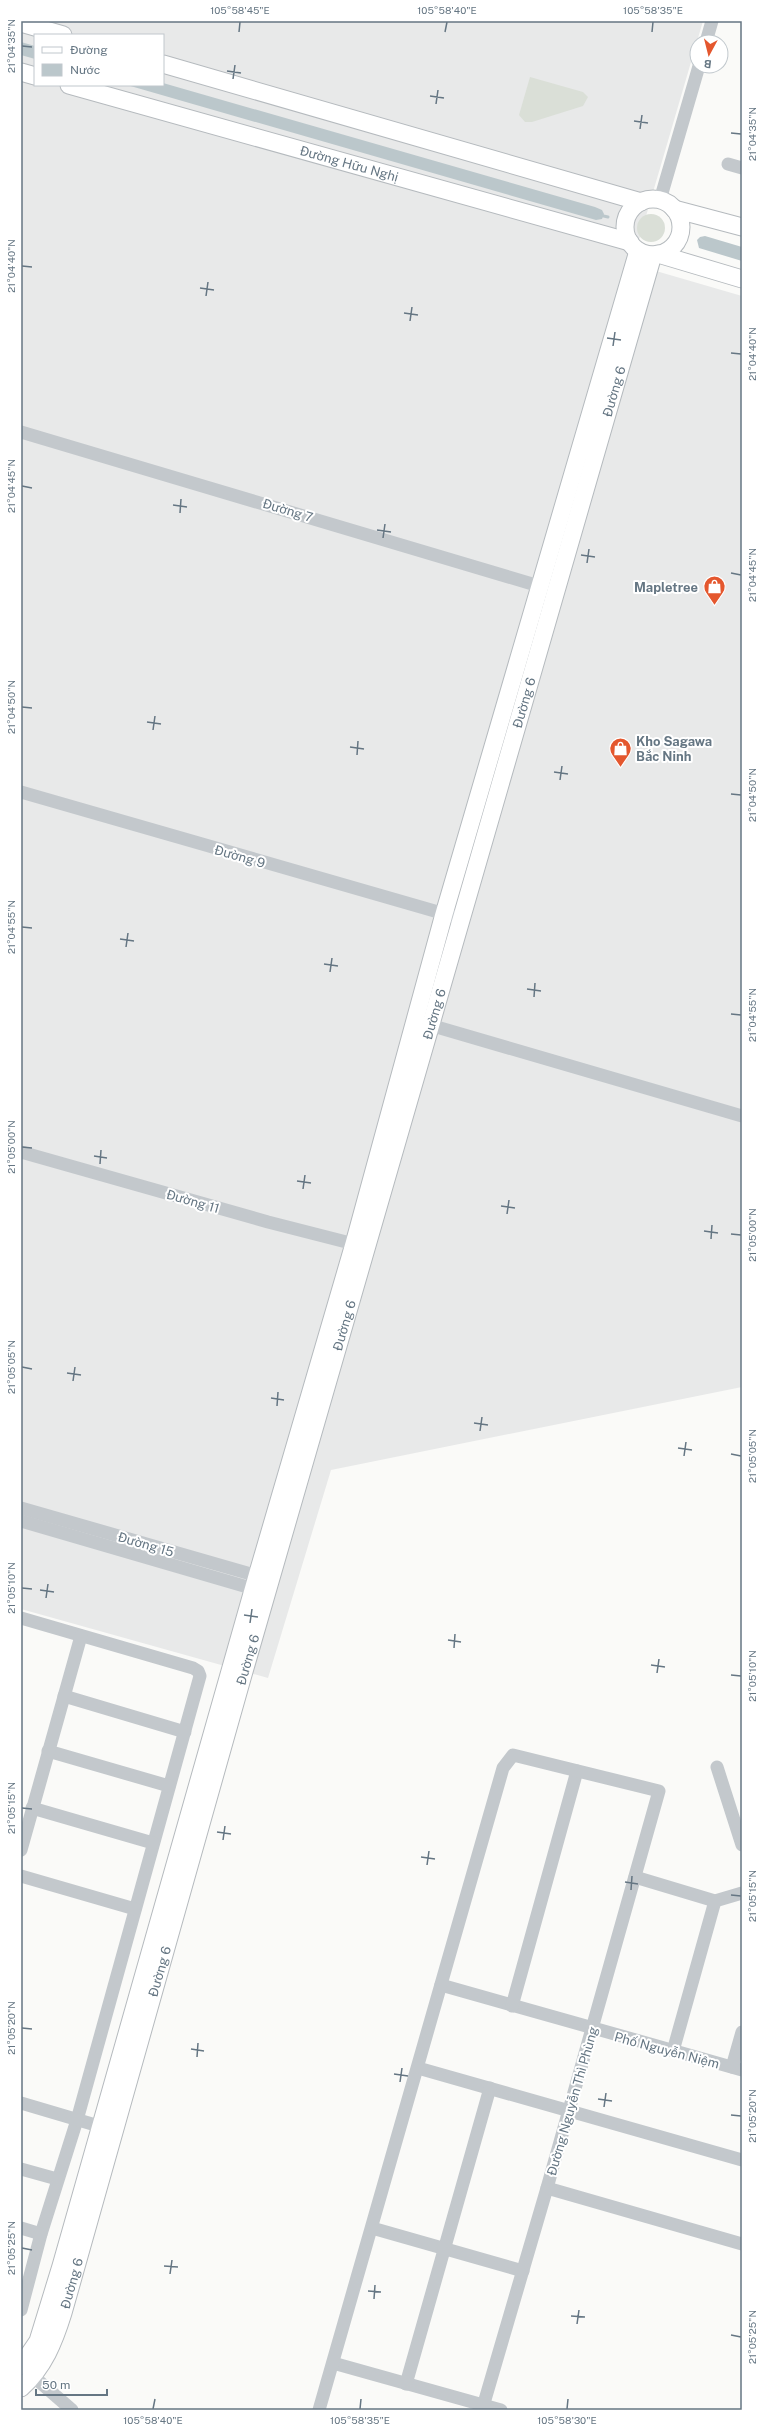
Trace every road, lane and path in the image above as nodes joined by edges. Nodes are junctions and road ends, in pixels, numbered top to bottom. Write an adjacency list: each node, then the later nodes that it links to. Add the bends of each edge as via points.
1 (712, 21): 4 (street)
2 (21, 23): 3 (main road)
3 (59, 34)
4 (708, 34)
5 (164, 64): 12 (main road)
6 (21, 72): 8 (main road)
7 (697, 74): 13 (street)
8 (34, 76)
9 (72, 86): 15 (main road, Đường Hữu Nghị)
10 (728, 164): 11 (street)
11 (742, 168)
12 (641, 202): 13 (main road); 15 (main road, via 630,211 625,223)
13 (667, 204): 14 (main road); 15 (main road, via 680,222 679,236 671,248)
14 (742, 227)
15 (645, 250): 16 (main road, Đường Hữu Nghị); 18 (main road, Đường 6)
16 (742, 278)
17 (21, 432): 18 (street, Đường 7)
18 (547, 588): 20 (main road, Đường 6)
19 (21, 792): 20 (street, Đường 9)
20 (452, 916): 21 (main road, Đường 6)
21 (422, 1023): 22 (street); 24 (main road, Đường 6)
22 (742, 1116)
23 (21, 1152): 24 (street, Đường 11)
24 (360, 1246): 28 (main road, Đường 6)
25 (21, 1508): 27 (street, Đường 15)
26 (21, 1521): 27 (street, Đường 15)
27 (66, 1527): 28 (street, Đường 15)
28 (262, 1584): 57 (main road, Đường 6)
29 (22, 1621): 30 (street)
30 (81, 1636): 31 (street); 32 (street, via 198,1671 200,1682)
31 (64, 1696): 32 (street); 33 (street)
32 (185, 1732): 36 (street)
33 (48, 1751): 36 (street); 37 (street)
34 (716, 1767): 39 (street)
35 (577, 1771): 42 (street, Đường Nguyễn Thì Phùng, via 659,1791); 46 (street, via 513,1755 503,1768); 47 (street)
36 (169, 1786): 38 (street)
37 (32, 1808): 38 (street); 40 (street)
38 (153, 1843): 45 (street)
39 (742, 1845)
40 (21, 1850)
41 (21, 1876): 45 (street)
42 (635, 1877): 44 (street); 48 (street, Đường Nguyễn Thì Phùng)
43 (742, 1893): 44 (street)
44 (716, 1901): 50 (street)
45 (135, 1909): 56 (street)
46 (441, 1985): 47 (street, Phố Nguyễn Niệm); 51 (street)
47 (512, 2006): 48 (street, Phố Nguyễn Niệm)
48 (592, 2030): 50 (street, Phố Nguyễn Niệm); 55 (street, Đường Nguyễn Thì Phùng)
49 (742, 2032): 52 (street)
50 (673, 2051): 52 (street, Phố Nguyễn Niệm)
51 (418, 2068): 53 (street); 63 (street)
52 (737, 2069)
53 (490, 2088): 55 (street); 66 (street)
54 (21, 2103): 56 (street)
55 (568, 2111): 58 (street); 61 (street, Đường Nguyễn Thì Phùng)
56 (77, 2120): 57 (street); 60 (street)
57 (108, 2128): 71 (main road, Đường 6, via 41,2334)
58 (742, 2160)
59 (21, 2169): 60 (street)
60 (57, 2179): 64 (street)
61 (547, 2188): 65 (street); 67 (street, Đường Nguyễn Thì Phùng)
62 (21, 2228): 64 (street)
63 (372, 2228): 66 (street); 70 (street)
64 (41, 2234): 68 (street)
65 (742, 2244)
66 (446, 2248): 67 (street); 72 (street)
67 (523, 2271): 73 (street, Đường Nguyễn Thì Phùng)
68 (23, 2290): 69 (street)
69 (21, 2310)
70 (333, 2363): 72 (street); 75 (street)
71 (24, 2375): 74 (street)
72 (406, 2384): 73 (street)
73 (483, 2408): 76 (street)
74 (72, 2410)
75 (319, 2410)
76 (501, 2410)

